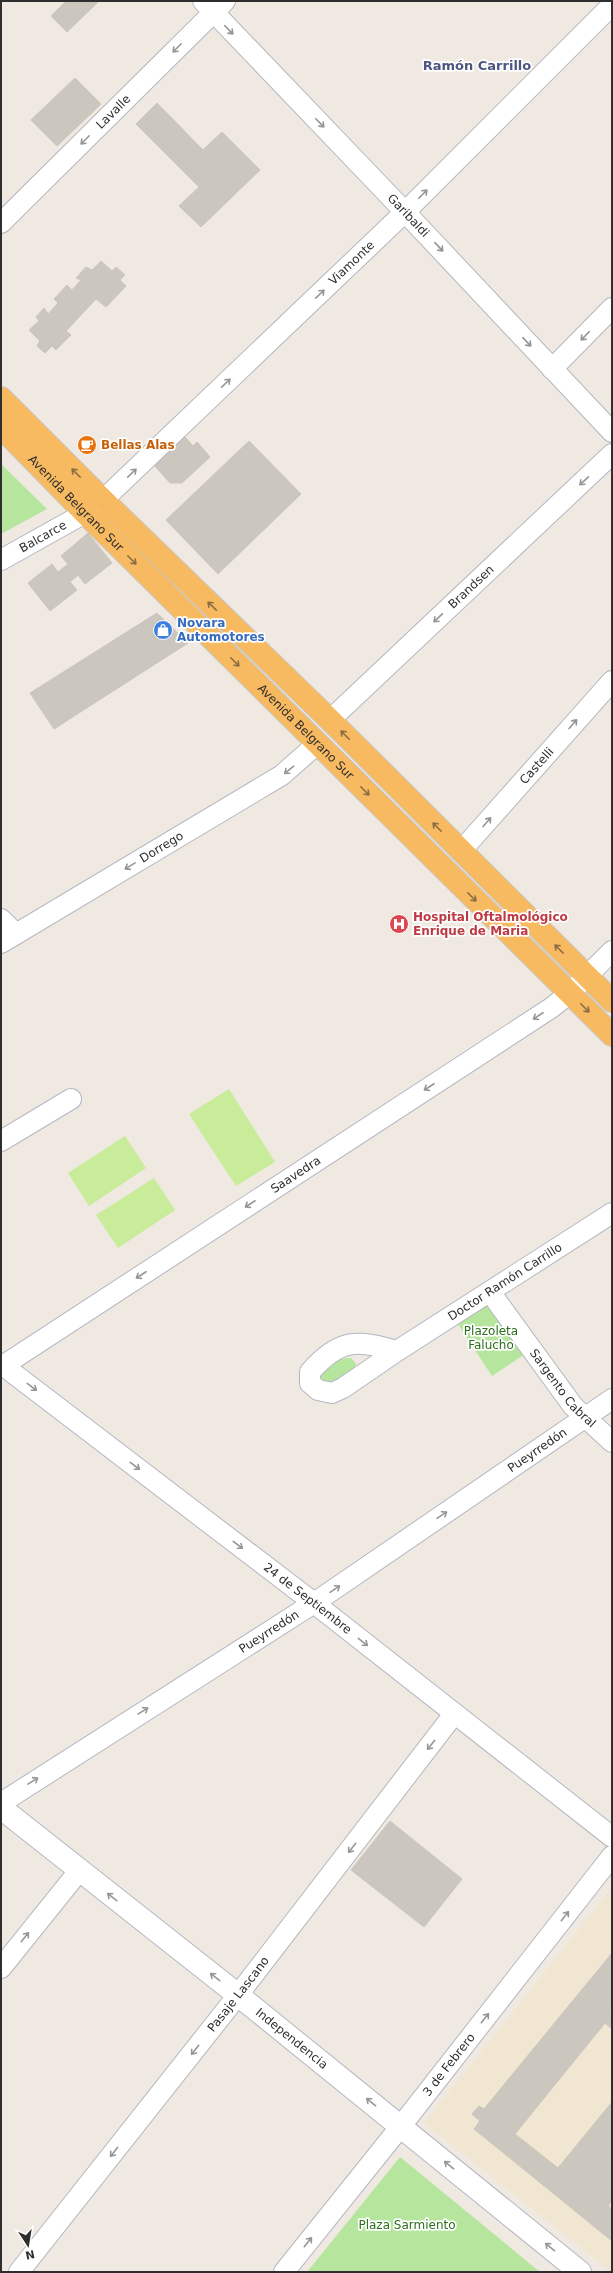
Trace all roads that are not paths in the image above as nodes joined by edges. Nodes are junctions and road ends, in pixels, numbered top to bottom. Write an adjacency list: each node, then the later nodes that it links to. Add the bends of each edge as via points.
1 (214, 5): 3 (street, Garibaldi, one-way to 3); 4 (street, Lavalle, one-way to 4)
2 (612, 5): 3 (street, Viamonte, one-way to 2)
3 (405, 212): 6 (street, Garibaldi, one-way to 6); 11 (street, Viamonte, one-way to 3)
4 (1, 223)
5 (612, 308): 6 (street, one-way to 6)
6 (552, 369): 9 (street, Garibaldi)
7 (1, 398): 11 (highway, Avenida Belgrano Sur, one-way to 7)
8 (1, 427): 12 (highway, Avenida Belgrano Sur)
9 (612, 432)
10 (612, 454): 15 (street, Brandsen, one-way to 15)
11 (103, 500): 12 (street, Viamonte); 15 (highway, Avenida Belgrano Sur, one-way to 11)
12 (85, 513): 13 (street, Balcarce); 16 (highway, Avenida Belgrano Sur, one-way to 16)
13 (1, 560)
14 (612, 680): 17 (street, Castelli, one-way to 14)
15 (330, 720): 17 (highway, Avenida Belgrano Sur, one-way to 15)
16 (317, 744): 19 (street, Dorrego, one-way to 19, via 282,776); 22 (highway, Avenida Belgrano Sur, one-way to 22)
17 (462, 851): 21 (highway, Avenida Belgrano Sur, one-way to 17)
18 (1, 920): 19 (street)
19 (8, 938)
20 (612, 951): 21 (street, Saavedra)
21 (586, 976): 22 (street, Saavedra); 23 (highway, Avenida Belgrano Sur)
22 (570, 993): 24 (highway, Avenida Belgrano Sur, one-way to 24); 30 (street, Saavedra, one-way to 30)
23 (612, 1001)
24 (612, 1035)
25 (71, 1098): 26 (street)
26 (1, 1142)
27 (612, 1213): 28 (street, Doctor Ramón Carrillo)
28 (490, 1292): 29 (street, Doctor Ramón Carrillo); 32 (street, Sargento Cabral)
29 (397, 1351)
30 (2, 1365): 34 (street, 24 de Septiembre, one-way to 34)
31 (612, 1399): 32 (street, Pueyrredón)
32 (584, 1418): 33 (street, Sargento Cabral); 34 (street, Pueyrredón, one-way to 32)
33 (612, 1442)
34 (314, 1603): 35 (street, 24 de Septiembre, one-way to 35); 36 (street, Pueyrredón, one-way to 34)
35 (454, 1714): 38 (street, 24 de Septiembre); 42 (street, Pasaje Lascano, one-way to 42)
36 (1, 1803)
37 (1, 1808): 40 (street, Independencia)
38 (612, 1837)
39 (612, 1856): 43 (street, 3 de Febrero, one-way to 39)
40 (79, 1871): 41 (street, one-way to 40); 42 (street, Independencia, one-way to 40)
41 (1, 1968)
42 (238, 1995): 43 (street, Independencia, one-way to 42); 44 (street, Pasaje Lascano, one-way to 44)
43 (401, 2126): 45 (street, 3 de Febrero, one-way to 43); 46 (street, Independencia, one-way to 43)
44 (19, 2272)
45 (284, 2272)
46 (580, 2272)

